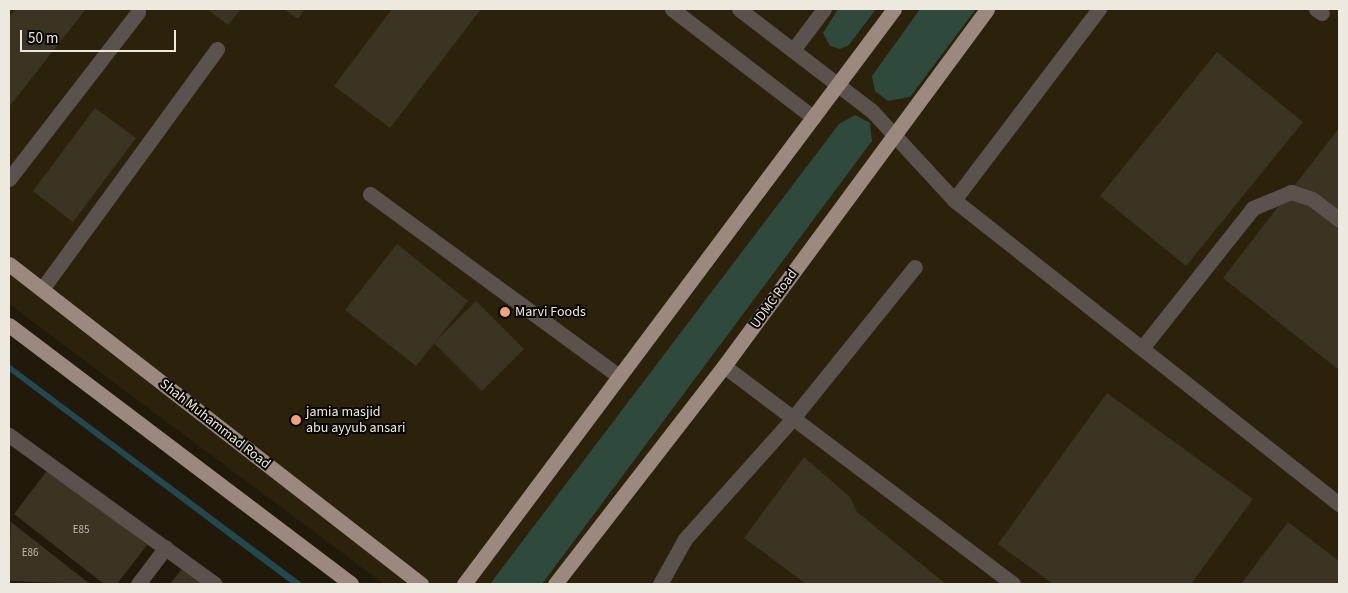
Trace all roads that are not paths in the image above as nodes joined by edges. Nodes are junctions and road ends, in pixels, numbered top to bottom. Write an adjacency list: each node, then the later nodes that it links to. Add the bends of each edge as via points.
1 (672, 9): 11 (street)
2 (739, 9): 9 (street)
3 (824, 9): 9 (street)
4 (894, 9): 10 (main road)
5 (987, 9): 12 (main road, UDMC Road)
6 (1099, 9): 15 (street)
7 (138, 12): 13 (street)
8 (217, 49): 19 (street)
9 (793, 50): 10 (street)
10 (838, 85): 11 (main road); 12 (street, via 872,111)
11 (813, 117): 23 (main road)
12 (894, 135): 15 (street); 22 (main road, UDMC Road)
13 (9, 179)
14 (370, 194): 23 (street)
15 (954, 200): 21 (street)
16 (1339, 219): 21 (street, via 1312,199 1291,192 1253,208)
17 (9, 264): 19 (main road, Shah Muhammad Road)
18 (915, 267): 24 (street)
19 (42, 289): 28 (main road, Shah Muhammad Road)
20 (9, 325): 31 (main road)
21 (1142, 348): 26 (street)
22 (724, 366): 24 (street); 33 (main road, UDMC Road)
23 (619, 376): 32 (main road)
24 (793, 418): 34 (street, via 685,539); 35 (street)
25 (9, 435): 27 (street)
26 (1339, 504)
27 (166, 547): 29 (street); 30 (street)
28 (417, 582)
29 (138, 584)
30 (215, 584)
31 (351, 584)
32 (464, 584)
33 (555, 584)
34 (660, 584)
35 (1013, 584)

